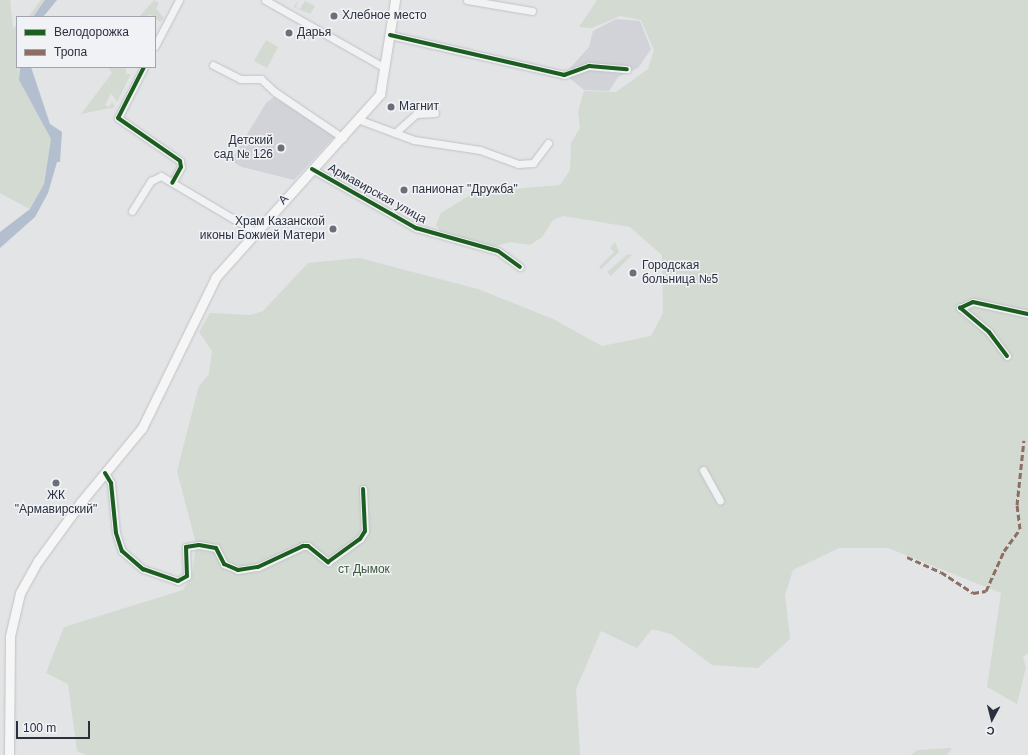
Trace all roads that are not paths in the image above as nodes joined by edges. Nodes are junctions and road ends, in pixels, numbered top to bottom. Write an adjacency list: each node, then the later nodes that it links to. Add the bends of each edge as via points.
1 (179, 0): 7 (street)
2 (265, 0): 10 (street)
3 (395, 0): 6 (main road, A)
4 (467, 0): 5 (street)
5 (532, 10)
6 (390, 35): 10 (main road, A); 11 (street, via 564,75 589,66)
7 (156, 44)
8 (213, 65): 15 (street, via 241,79 261,79 274,92)
9 (143, 68): 18 (street, via 118,118 180,161 181,167)
10 (385, 68): 13 (main road, A, via 380,94)
11 (627, 69)
12 (435, 113): 14 (street, via 416,114)
13 (360, 120): 14 (street); 15 (main road, A)
14 (395, 133): 16 (street, via 457,149 480,150 528,165)
15 (343, 138): 17 (main road, A)
16 (548, 143)
17 (312, 169): 20 (main road, A); 21 (street, Армавирская улица, via 416,228 454,241 494,249)
18 (172, 183): 19 (street, via 161,176 153,178); 20 (street)
19 (132, 211)
20 (254, 231): 25 (main road, A, via 208,288 148,417)
21 (520, 268)
22 (1028, 314): 23 (street, via 974,302 960,308 989,332)
23 (1007, 356)
24 (703, 470): 27 (street)
25 (106, 473): 26 (street, via 111,483 116,533 122,551 143,569 178,581 187,576 186,547 199,545 216,548 224,564 238,570 258,568 303,546 308,546 328,562 360,539 366,531); 28 (main road, A, via 38,561 20,593 10,636)
26 (363, 489)
27 (720, 501)
28 (9, 755)

